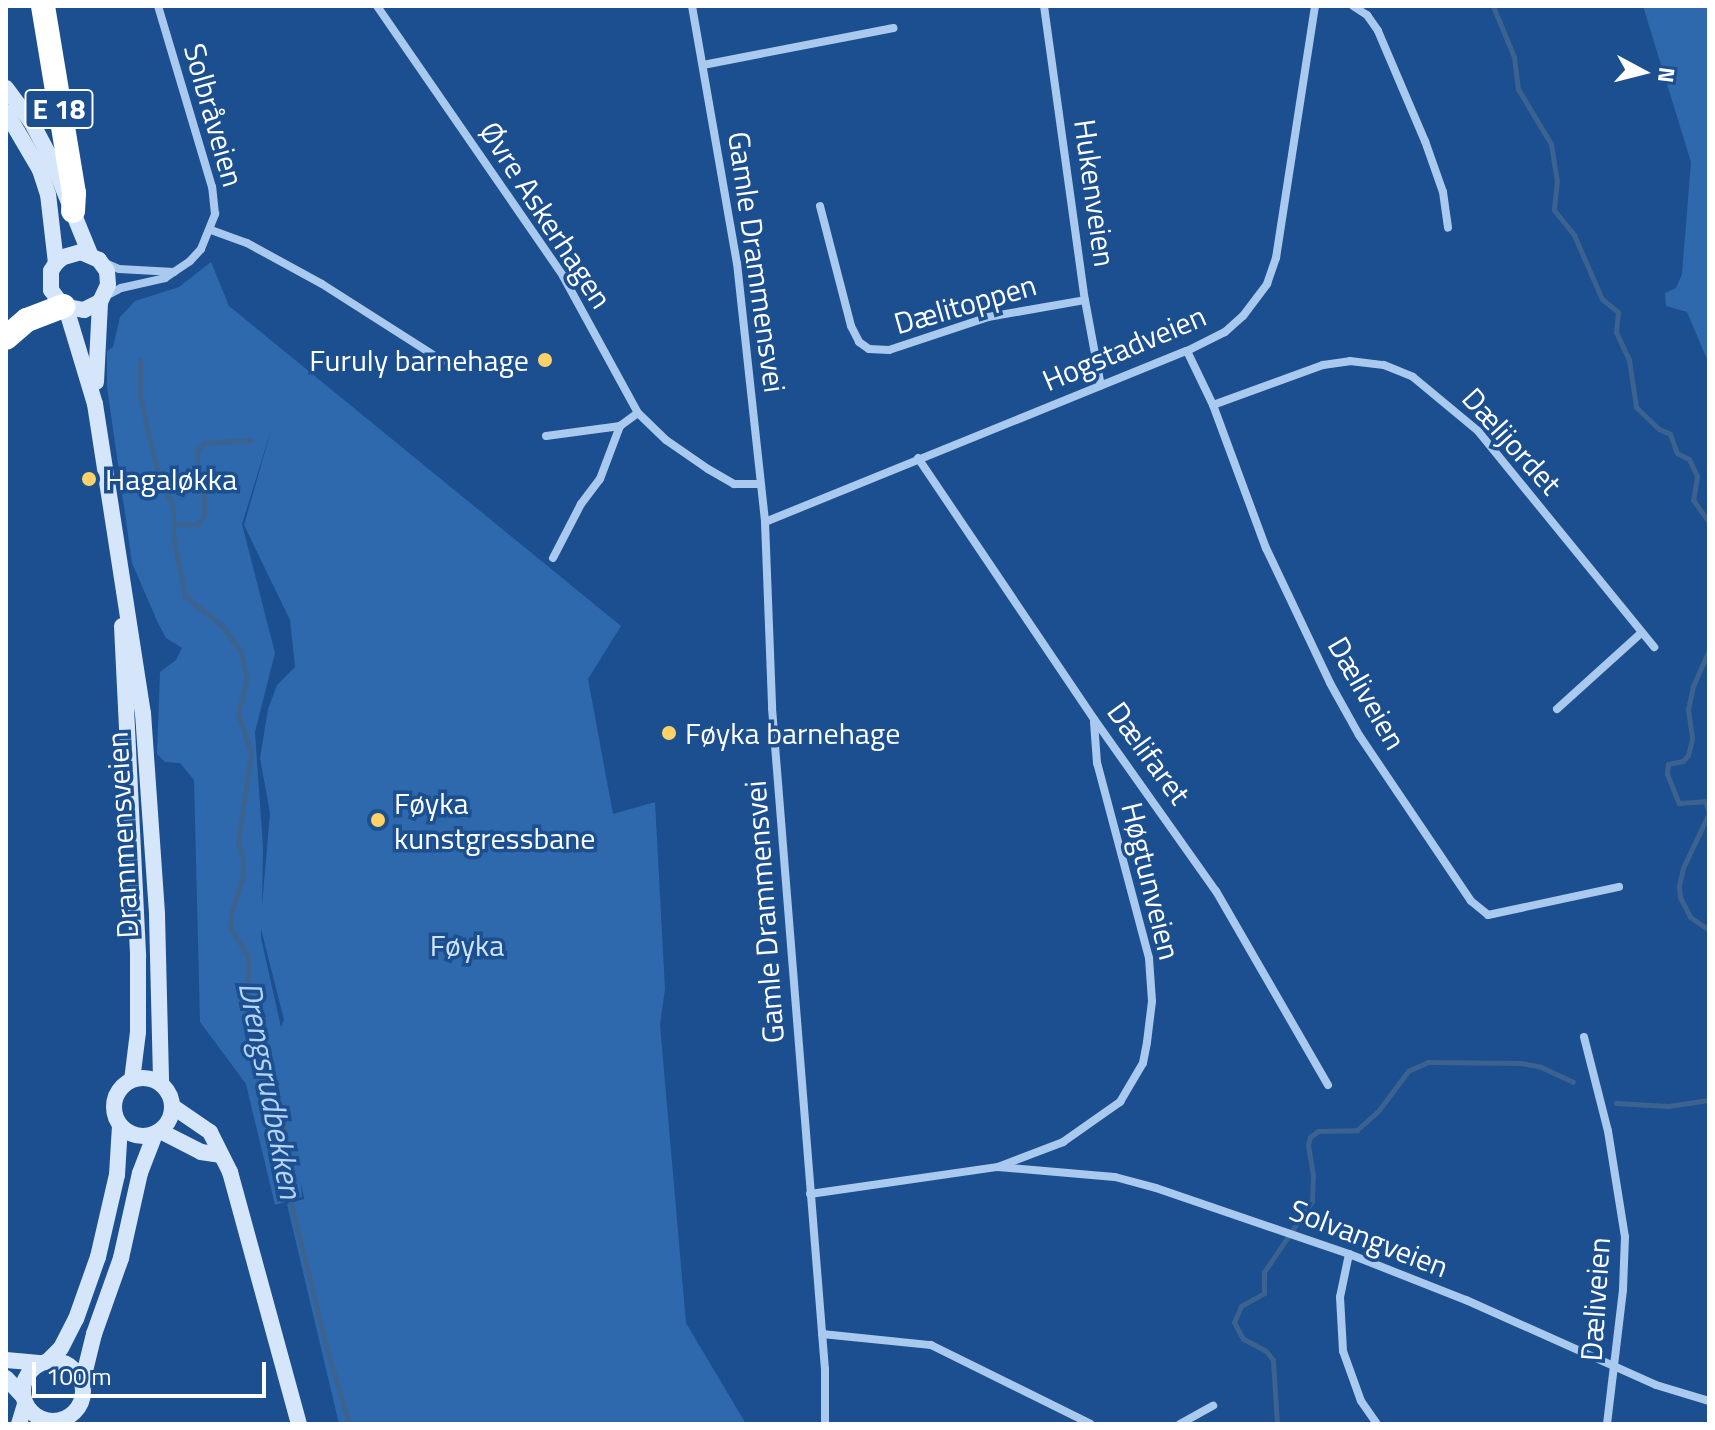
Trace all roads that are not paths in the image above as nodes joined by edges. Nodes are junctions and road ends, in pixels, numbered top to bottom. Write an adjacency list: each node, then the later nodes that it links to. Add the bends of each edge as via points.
1 (43, 6): 13 (highway, E 18)
2 (158, 6): 15 (street, Solbråveien, via 212,187)
3 (377, 6): 28 (street, Øvre Askerhagen, via 563,276)
4 (692, 6): 9 (street, Gamle Drammensvei)
5 (1044, 6): 20 (street, Hukenveien)
6 (1315, 6): 23 (street, Hogstadveien, via 1276,258 1267,284 1225,332)
7 (1353, 6): 14 (street, via 1378,31 1425,141 1443,192)
8 (893, 28): 9 (street)
9 (703, 65): 32 (street, Gamle Drammensvei, via 747,335)
10 (6, 88): 13 (main road, via 32,123)
11 (6, 112): 17 (main road, via 48,194)
12 (820, 206): 20 (street, Dælitoppen, via 851,326 869,349 889,350 988,317)
13 (73, 211): 16 (main road)
14 (1448, 228)
15 (211, 230): 18 (street, Solbråveien, via 201,249); 24 (street, via 247,243 322,284)
16 (94, 257): 17 (main road, via 71,253); 18 (street, via 119,269); 19 (main road, via 107,271)
17 (56, 263): 21 (main road, via 50,281)
18 (174, 271): 19 (street, Solbråveien)
19 (102, 299): 21 (main road, via 84,310); 26 (main road, Drammensveien)
20 (1085, 300): 25 (street, Hukenveien)
21 (57, 309): 22 (highway); 26 (main road, Drammensveien)
22 (11, 332)
23 (1187, 351): 25 (street, Hogstadveien); 27 (street, Dæliveien)
24 (443, 361)
25 (1101, 386): 31 (street, Hogstadveien)
26 (95, 404): 35 (main road, Drammensveien)
27 (1213, 405): 36 (street, Dælijordet, via 1323,365 1350,361 1384,365 1413,377 1478,431); 40 (street, Dæliveien, via 1266,548 1330,683 1471,901 1488,915)
28 (638, 413): 29 (street); 32 (street, Øvre Askerhagen, via 708,469 734,484)
29 (620, 426): 30 (street); 34 (street, via 600,479)
30 (546, 436)
31 (918, 458): 33 (street, Hogstadveien); 39 (street, Dælifaret)
32 (760, 484): 33 (street, Gamle Drammensvei)
33 (765, 522): 50 (street, Gamle Drammensvei, via 772,708)
34 (553, 558)
35 (121, 585): 42 (main road, Drammensveien, via 138,957); 43 (main road, Drammensveien, via 143,713)
36 (1641, 633): 37 (street, Dælijordet); 38 (street)
37 (1654, 647)
38 (1557, 709)
39 (1094, 719): 44 (street, Dælifaret, via 1216,891); 49 (street, Høgtunveien, via 1097,763 1149,958 1152,1001 1145,1052 1120,1102 1095,1123 1063,1142)
40 (1619, 887)
41 (1584, 1037): 55 (street, Dæliveien, via 1608,1131 1625,1237)
42 (132, 1080): 43 (main road, via 147,1078); 46 (main road, via 114,1100)
43 (161, 1084): 45 (main road)
44 (1328, 1085)
45 (172, 1106): 47 (main road, via 169,1122); 48 (main road, via 210,1132)
46 (120, 1126): 47 (main road, via 136,1136); 54 (main road, via 117,1175 98,1257 76,1319 61,1348)
47 (158, 1133): 48 (main road); 57 (main road, via 140,1173 121,1258)
48 (220, 1155): 63 (main road, via 234,1182)
49 (998, 1167): 50 (street, Høgtunveien); 51 (street, Solvangveien, via 1115,1177)
50 (810, 1194): 52 (street, Gamle Drammensvei)
51 (1349, 1254): 55 (street, Solvangveien); 67 (street, via 1340,1297 1343,1351 1361,1401)
52 (822, 1334): 64 (street, Gamle Drammensvei); 65 (street, via 931,1345)
53 (6, 1360): 54 (main road)
54 (44, 1362): 57 (main road, via 65,1363); 58 (main road, via 25,1378)
55 (1615, 1367): 59 (street, Solvangveien); 68 (street, Dæliveien)
56 (6, 1378): 58 (main road)
57 (82, 1383): 61 (main road, via 78,1409)
58 (24, 1400): 61 (main road, via 35,1416); 62 (main road)
59 (1709, 1401)
60 (1213, 1406): 66 (street)
61 (57, 1423)
62 (19, 1424)
63 (299, 1424)
64 (825, 1424)
65 (1091, 1424)
66 (1180, 1424)
67 (1377, 1424)
68 (1607, 1424)

